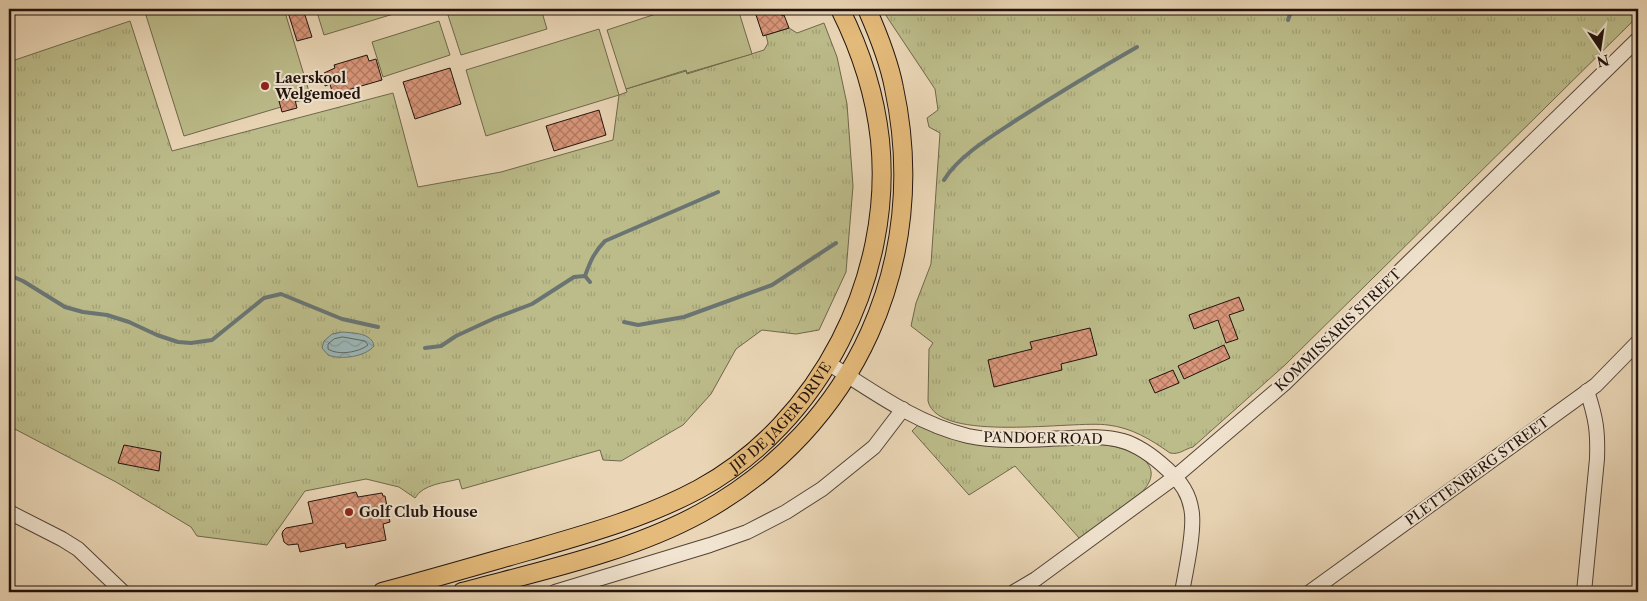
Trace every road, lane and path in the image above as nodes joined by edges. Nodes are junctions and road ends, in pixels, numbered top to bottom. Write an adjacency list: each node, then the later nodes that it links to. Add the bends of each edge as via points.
1 (840, 9): 5 (main road, JIP DE JAGER DRIVE, via 862,59 870,87 880,142 881,190 866,276 852,318)
2 (867, 9): 6 (main road, JIP DE JAGER DRIVE, via 878,33 894,87 903,143 904,194 888,287 872,329)
3 (1638, 40): 9 (street, KOMMISSARIS STREET, via 1284,384)
4 (1638, 342): 7 (street, PLETTENBERG STREET)
5 (828, 363): 6 (street, PANDOER ROAD); 13 (main road, JIP DE JAGER DRIVE, via 792,412 766,440 729,470 683,497 613,526)
6 (848, 376): 8 (street, PANDOER ROAD); 14 (main road, JIP DE JAGER DRIVE, via 826,408 778,460 738,491 699,514 605,552)
7 (1587, 392): 18 (street, PLETTENBERG STREET); 19 (street, via 1598,437)
8 (903, 409): 9 (street, PANDOER ROAD, via 939,427 968,436 996,440 1092,437 1122,441 1151,455); 11 (street, via 874,447 822,490 786,512 747,532)
9 (1175, 476): 16 (street, KOMMISSARIS STREET); 17 (street, PANDOER ROAD, via 1185,489 1193,521)
10 (9, 512): 12 (street, via 78,549)
11 (571, 590): 15 (street)
12 (123, 592)
13 (382, 592)
14 (462, 592)
15 (555, 592)
16 (1014, 592)
17 (1182, 592)
18 (1310, 592)
19 (1584, 592)

